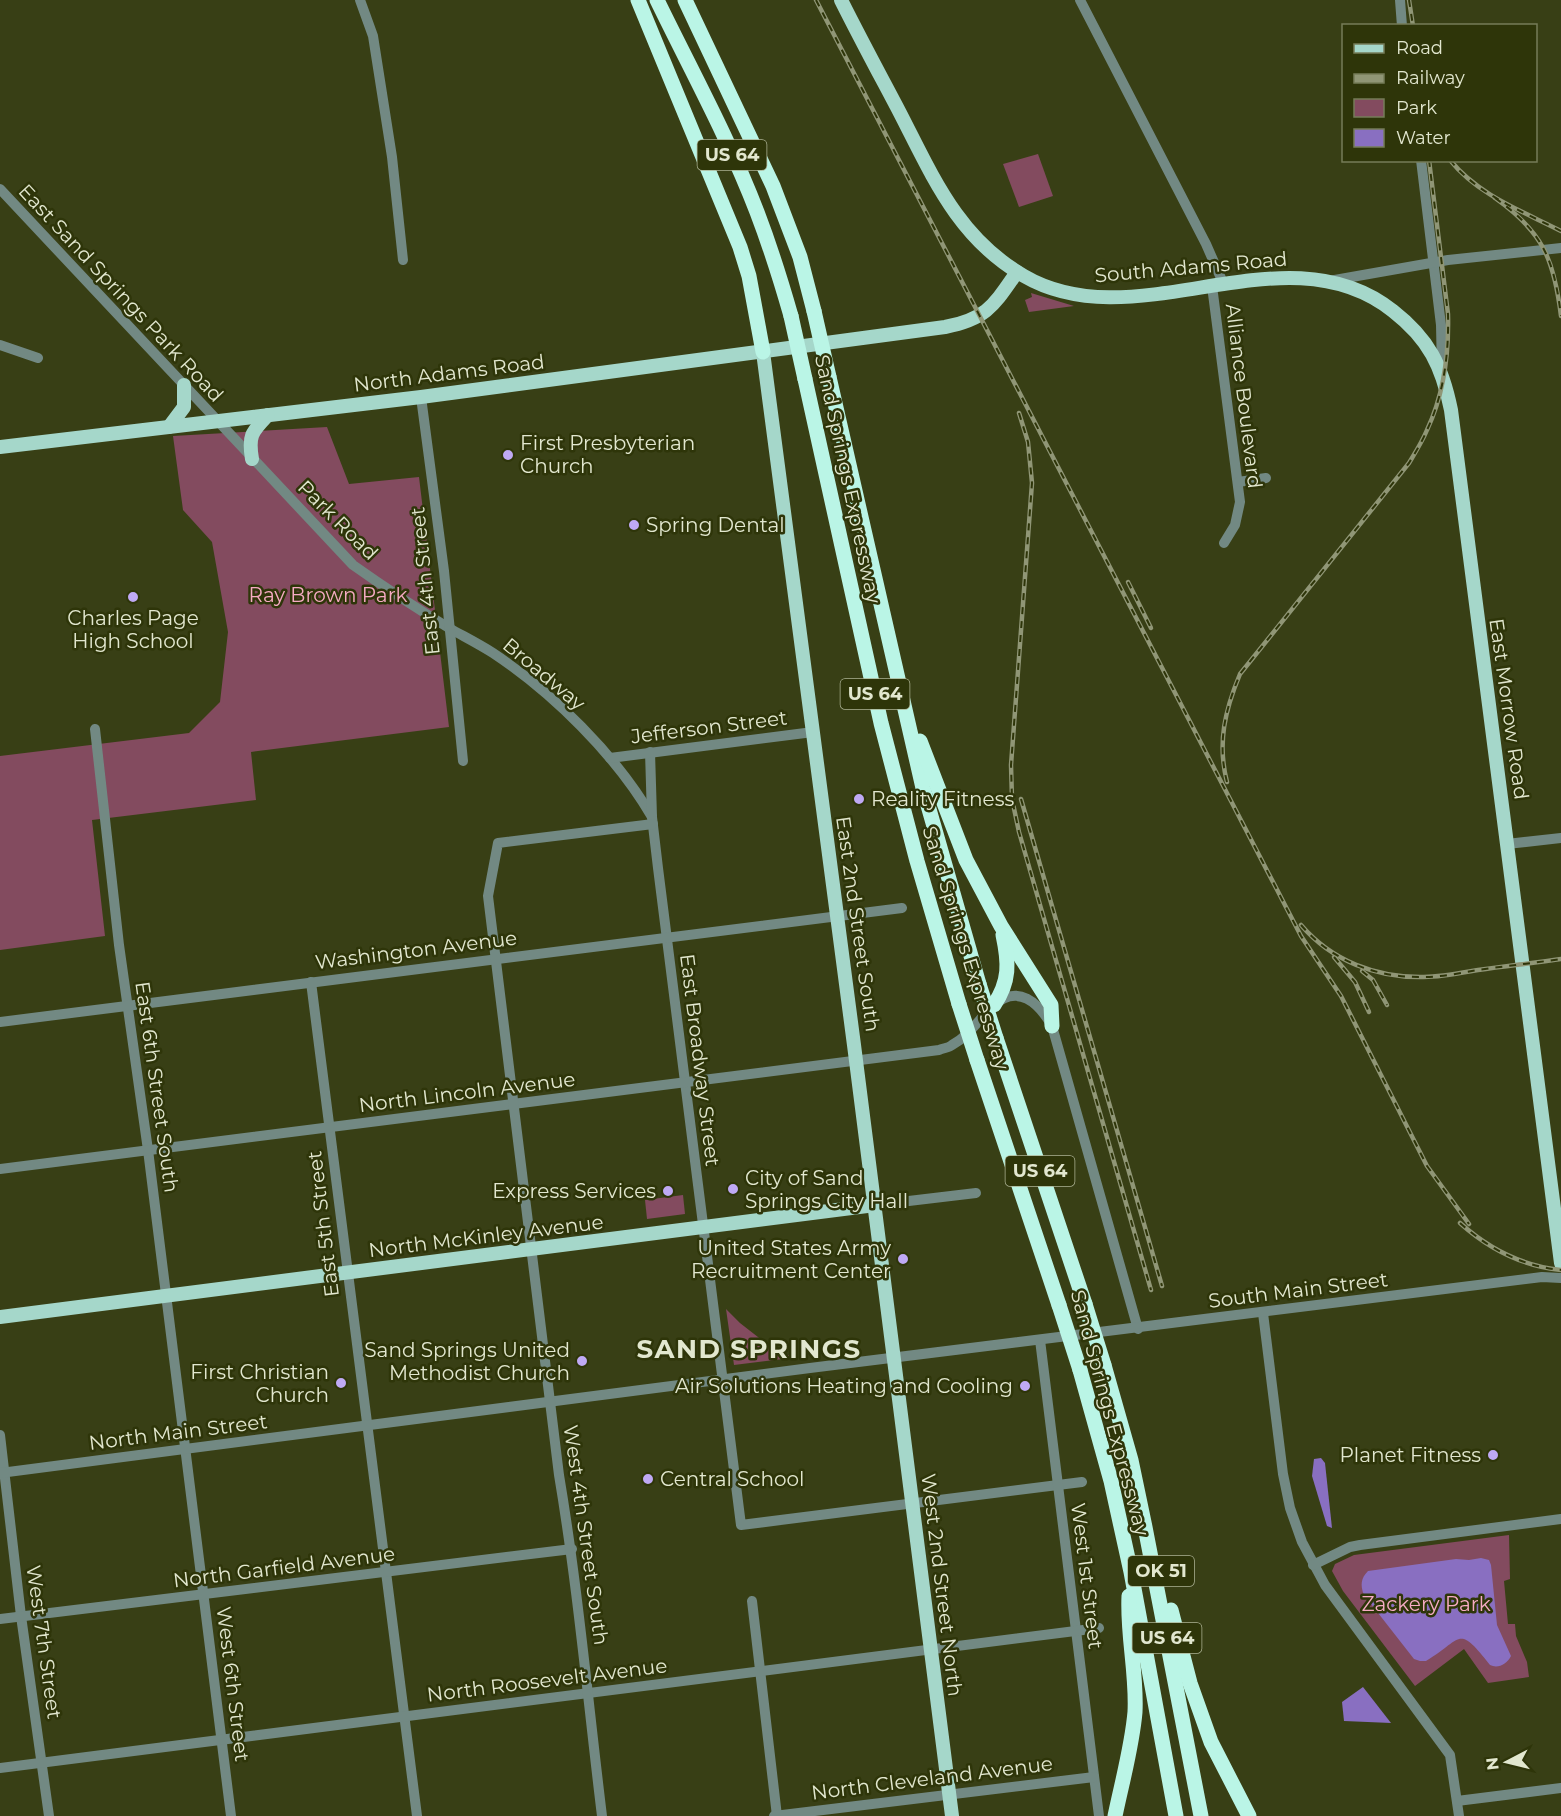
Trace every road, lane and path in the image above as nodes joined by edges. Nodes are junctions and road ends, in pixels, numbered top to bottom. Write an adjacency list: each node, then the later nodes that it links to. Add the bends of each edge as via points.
1 (638, 0): 18 (highway, via 740,248)
2 (657, 0): 84 (highway, Sand Springs Expressway / US 64, bridge, via 757,211 791,316 884,733 917,861 959,1004 1080,1370)
3 (685, 0): 32 (highway, Sand Springs Expressway / US 64, bridge, via 773,186 800,257)
4 (841, 0): 14 (main road, South Adams Road, via 951,208 982,246)
5 (1080, 0): 16 (street, Alliance Boulevard, via 1206,244)
6 (1400, 0): 8 (street)
7 (361, 1): 12 (street, via 374,36)
8 (1402, 24)
9 (1421, 162): 13 (street, East Morrow Road)
10 (0, 189): 21 (street, East Sand Springs Park Road)
11 (1561, 248): 13 (street, South Adams Road)
12 (403, 260)
13 (1433, 263): 15 (street, South Adams Road); 20 (street, East Morrow Road)
14 (1017, 272): 16 (main road, South Adams Road, via 1056,289 1088,295 1132,296); 18 (main road, North Adams Road, via 993,306 959,325)
15 (1329, 281): 16 (main road, South Adams Road, via 1286,278); 20 (main road, South Adams Road, via 1385,304 1409,324 1433,354)
16 (1218, 285): 29 (street, Alliance Boulevard)
17 (0, 345): 19 (street)
18 (763, 352): 22 (main road, North Adams Road); 34 (main road, East 2nd Street South)
19 (38, 358)
20 (1442, 374): 40 (main road, East Morrow Road)
21 (184, 385): 24 (street, East Sand Springs Park Road); 25 (main road, via 184,406)
22 (421, 397): 23 (main road, North Adams Road); 31 (street, East 4th Street)
23 (268, 415): 24 (main road, North Adams Road); 27 (main road, via 251,435)
24 (216, 421): 25 (main road, North Adams Road); 27 (street, Park Road)
25 (169, 427): 26 (main road, North Adams Road)
26 (0, 447)
27 (252, 459): 31 (street, Park Road, via 353,565)
28 (1266, 478): 29 (street)
29 (1238, 482): 30 (street, Alliance Boulevard, via 1239,513)
30 (1224, 543)
31 (448, 628): 36 (street, Broadway, via 517,670); 37 (street, East 4th Street)
32 (898, 685): 43 (highway, via 958,841); 75 (highway, Sand Springs Expressway / US 64, bridge, via 979,984 1104,1365)
33 (96, 729): 47 (street, East 6th Street South)
34 (813, 732): 35 (street, Jefferson Street); 42 (main road, East 2nd Street South)
35 (650, 752): 36 (street, Jefferson Street); 38 (street)
36 (610, 758): 38 (street, East Broadway Street, via 634,788)
37 (462, 761)
38 (652, 821): 44 (street, East Broadway Street); 45 (street, via 498,843 488,896)
39 (1561, 838): 40 (street)
40 (1507, 844): 61 (main road, East Morrow Road)
41 (902, 908): 42 (street, Washington Avenue)
42 (837, 915): 44 (street, Washington Avenue); 51 (main road, East 2nd Street South)
43 (1001, 926): 48 (highway, via 1007,972 1002,993); 50 (highway, via 1051,1005)
44 (666, 937): 45 (street, Washington Avenue); 52 (street, East Broadway Street)
45 (494, 958): 46 (street, Washington Avenue); 53 (street)
46 (311, 982): 47 (street, Washington Avenue); 54 (street, East 5th Street)
47 (128, 1005): 49 (street, Washington Avenue); 55 (street, East 6th Street South)
48 (994, 1005): 50 (street, via 1013,997 1029,999 1044,1011); 51 (street, North Lincoln Avenue, via 952,1046)
49 (0, 1022)
50 (1052, 1026): 67 (street)
51 (856, 1060): 52 (street, North Lincoln Avenue); 58 (main road, East 2nd Street South)
52 (684, 1082): 53 (street, North Lincoln Avenue); 59 (street, East Broadway Street)
53 (512, 1104): 54 (street, North Lincoln Avenue); 60 (street)
54 (329, 1127): 55 (street, North Lincoln Avenue); 62 (street, East 5th Street)
55 (148, 1150): 56 (street, North Lincoln Avenue); 64 (street, East 6th Street South)
56 (0, 1169)
57 (976, 1192): 58 (street, North McKinley Avenue)
58 (874, 1205): 59 (main road, North McKinley Avenue); 69 (main road, East 2nd Street South)
59 (704, 1227): 60 (main road, North McKinley Avenue); 70 (street, East Broadway Street)
60 (531, 1250): 62 (main road, North McKinley Avenue); 71 (street)
61 (1561, 1263)
62 (347, 1272): 64 (main road, North McKinley Avenue); 72 (street, East 5th Street)
63 (1561, 1278): 65 (street, South Main Street, via 1542,1277)
64 (165, 1297): 66 (main road, North McKinley Avenue); 74 (street, East 6th Street South)
65 (1263, 1313): 67 (street, South Main Street); 82 (street, via 1286,1490)
66 (0, 1317)
67 (1138, 1329): 68 (street, South Main Street)
68 (1040, 1340): 69 (street, North Main Street); 78 (street, West 1st Street)
69 (894, 1359): 70 (street, North Main Street); 79 (main road, West 2nd Street North)
70 (723, 1381): 71 (street, North Main Street); 79 (street, East Broadway Street, via 741,1525)
71 (550, 1402): 72 (street, North Main Street); 81 (street, West 4th Street South)
72 (368, 1425): 74 (street, North Main Street); 83 (street, East 5th Street)
73 (0, 1435): 76 (street, West 7th Street)
74 (185, 1450): 76 (street, North Main Street); 85 (street, West 6th Street)
75 (1131, 1460): 111 (highway, Sand Springs Expressway / US 64); 112 (highway, OK 51, via 1190,1683 1211,1742)
76 (2, 1473): 87 (street, West 7th Street)
77 (1082, 1482): 78 (street)
78 (1058, 1486): 79 (street); 90 (street, West 1st Street)
79 (912, 1504): 91 (main road, West 2nd Street North)
80 (1561, 1519): 82 (street, via 1360,1545)
81 (572, 1549): 83 (street, North Garfield Avenue); 93 (street, West 4th Street South)
82 (1314, 1565): 101 (street, via 1356,1629 1450,1755)
83 (387, 1572): 85 (street, North Garfield Avenue); 94 (street, East 5th Street)
84 (1131, 1572): 109 (highway, OK 51, via 1128,1618 1135,1712); 110 (highway, Sand Springs Expressway / US 64)
85 (203, 1596): 87 (street, North Garfield Avenue); 95 (street, West 6th Street)
86 (752, 1601): 92 (street)
87 (21, 1616): 88 (street, North Garfield Avenue); 96 (street, West 7th Street)
88 (0, 1619)
89 (1099, 1628): 90 (street, North Roosevelt Avenue)
90 (1076, 1631): 91 (street, North Roosevelt Avenue); 98 (street, West 1st Street)
91 (931, 1649): 92 (street, North Roosevelt Avenue); 100 (main road, West 2nd Street North)
92 (760, 1671): 93 (street, North Roosevelt Avenue); 106 (street)
93 (588, 1693): 94 (street, North Roosevelt Avenue); 105 (street, West 4th Street South)
94 (405, 1716): 95 (street, North Roosevelt Avenue); 104 (street, East 5th Street)
95 (221, 1740): 96 (street, North Roosevelt Avenue); 103 (street, West 6th Street)
96 (42, 1762): 97 (street, North Roosevelt Avenue); 102 (street, West 7th Street)
97 (0, 1768)
98 (1094, 1776): 100 (street, North Cleveland Avenue); 108 (street, West 1st Street)
99 (1561, 1788): 101 (street)
100 (950, 1794): 106 (street, North Cleveland Avenue); 107 (main road, West 2nd Street North)
101 (1457, 1802): 113 (street)
102 (49, 1816)
103 (231, 1816)
104 (417, 1816)
105 (602, 1816)
106 (776, 1816)
107 (952, 1816)
108 (1099, 1816)
109 (1115, 1816)
110 (1176, 1816)
111 (1201, 1816)
112 (1249, 1816)
113 (1459, 1816)

